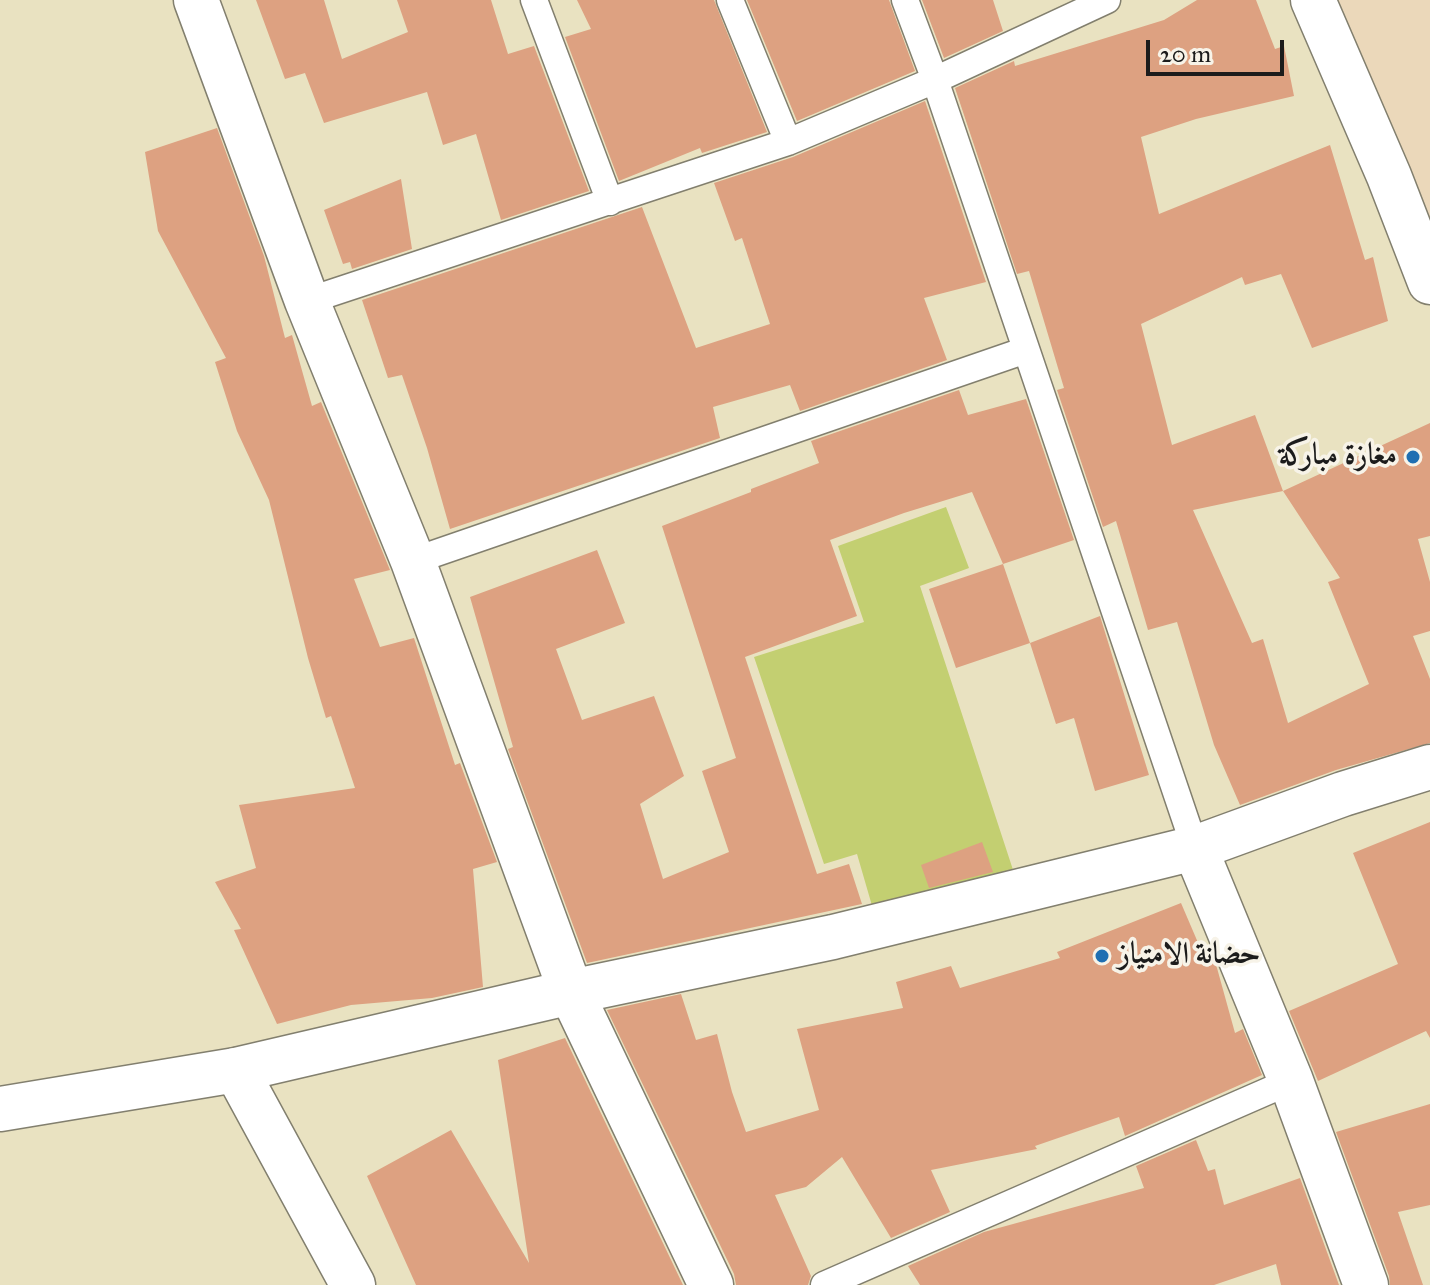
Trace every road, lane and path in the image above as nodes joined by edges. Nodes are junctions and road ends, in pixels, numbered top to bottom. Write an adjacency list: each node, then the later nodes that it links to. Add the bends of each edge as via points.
1 (196, 0): 11 (street)
2 (534, 0): 9 (lane)
3 (730, 0): 8 (lane)
4 (905, 0): 7 (lane)
5 (1107, 0): 7 (lane)
6 (1313, 0): 10 (street)
7 (935, 80): 8 (lane); 12 (lane)
8 (788, 142): 9 (lane)
9 (610, 202): 11 (lane)
10 (1430, 282)
11 (307, 301): 13 (street)
12 (1026, 350): 13 (lane); 15 (lane)
13 (413, 561): 16 (street)
14 (1430, 767): 15 (street)
15 (1195, 848): 16 (street, via 833,937); 18 (street)
16 (571, 992): 17 (street); 21 (street)
17 (236, 1070): 19 (street); 20 (street)
18 (1291, 1081): 22 (lane); 23 (street)
19 (0, 1109)
20 (353, 1285)
21 (711, 1285)
22 (824, 1285)
23 (1366, 1285)

